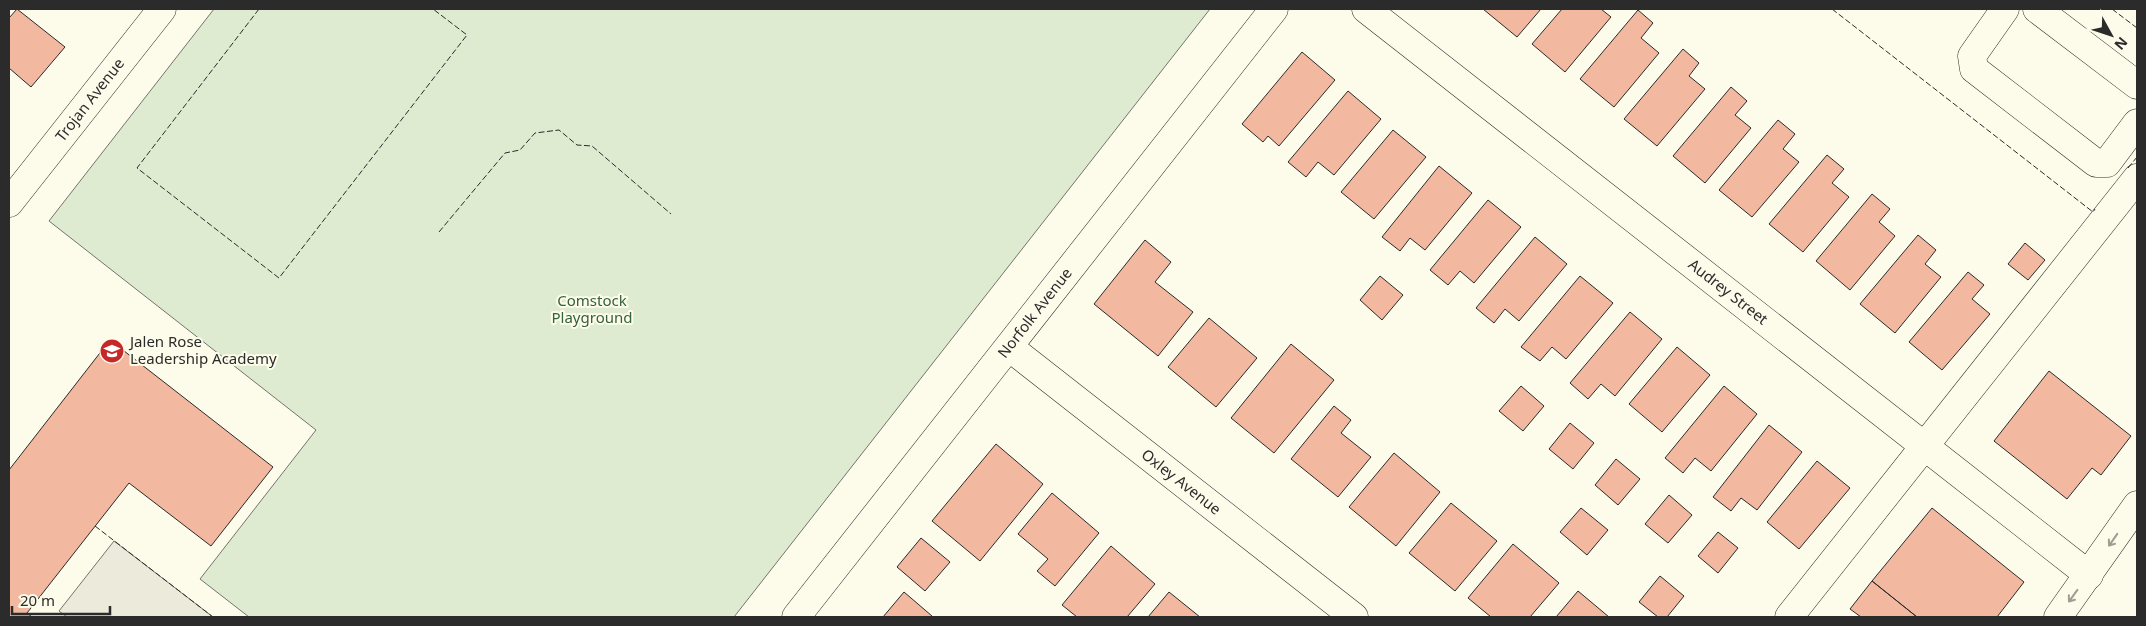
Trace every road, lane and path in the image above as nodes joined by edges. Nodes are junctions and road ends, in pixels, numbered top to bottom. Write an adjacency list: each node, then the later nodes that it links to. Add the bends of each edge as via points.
1 (162, 9): 9 (main road, Trojan Avenue)
2 (1274, 9): 10 (main road, Norfolk Avenue)
3 (1366, 9): 11 (main road, Audrey Street)
4 (2005, 9): 7 (main road, via 1972,56 1974,69 2096,164 2106,162)
5 (2037, 9): 6 (main road)
6 (2137, 86)
7 (2137, 123)
8 (2137, 178): 11 (main road)
9 (12, 193)
10 (1009, 347): 14 (main road, Norfolk Avenue); 15 (main road, Oxley Avenue)
11 (1925, 446): 13 (main road, Audrey Street); 16 (main road)
12 (2137, 505): 13 (main road, one-way to 13)
13 (2089, 575): 17 (main road, one-way to 17)
14 (796, 617)
15 (1354, 617)
16 (1789, 617)
17 (2058, 617)

